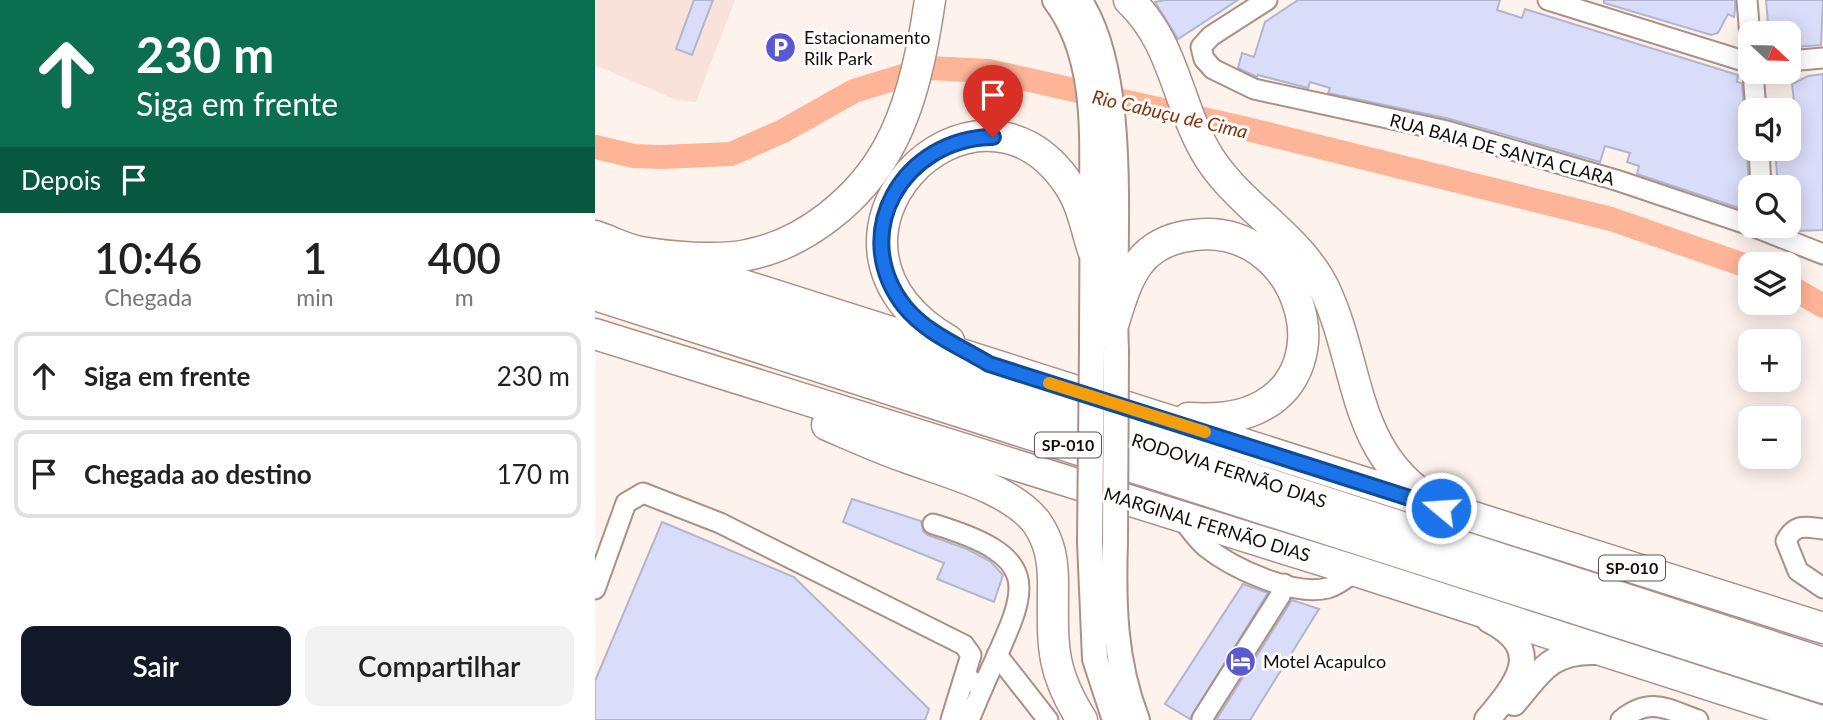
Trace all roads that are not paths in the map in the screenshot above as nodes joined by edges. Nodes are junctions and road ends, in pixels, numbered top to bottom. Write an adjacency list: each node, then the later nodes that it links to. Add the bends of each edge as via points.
1 (930, 0): 18 (highway, via 906,107 889,147 861,187 820,222 785,243 746,256)
2 (1055, 0): 12 (main road)
3 (1079, 0): 12 (main road, via 1097,32)
4 (1129, 0): 27 (highway, via 1151,24 1208,156 1226,182 1317,276 1381,452 1406,484)
5 (1266, 0): 14 (street, RUA BAIA DE SANTA CLARA, via 1201,47 1204,59 1220,74 1244,86 1447,131)
6 (1548, 0): 10 (street)
7 (1747, 0): 8 (street)
8 (1749, 21)
9 (1823, 58): 11 (street)
10 (1738, 59)
11 (1801, 60)
12 (1097, 74): 13 (main road)
13 (1102, 129): 17 (main road); 23 (main road)
14 (1738, 220)
15 (595, 236): 18 (highway)
16 (1784, 238): 19 (street, RUA BAIA DE SANTA CLARA)
17 (1093, 250): 23 (main road); 24 (highway, via 1070,186 1056,169 1015,142 969,137 949,143 913,166 891,201 884,226 885,265 903,305 925,327)
18 (639, 252): 24 (highway, SP-010)
19 (1823, 254)
20 (595, 266): 39 (highway, RODOVIA FERNÃO DIAS / SP-010)
21 (595, 295): 35 (highway, RODOVIA FERNÃO DIAS / SP-010)
22 (595, 334): 25 (highway, MARGINAL FERNÃO DIAS / SP-010)
23 (1107, 340): 26 (highway, via 1135,266 1163,243 1183,236 1206,233 1244,242 1276,263 1292,286 1300,307 1302,334 1297,360 1284,386 1257,409 1237,416); 51 (main road, bridge, via 1090,542 1095,659); 52 (main road, bridge, via 1116,647)
24 (989, 364): 26 (highway, SP-010)
25 (744, 381): 28 (highway, MARGINAL FERNÃO DIAS / SP-010); 50 (highway, via 757,395 1005,498 1036,521 1052,558 1057,672)
26 (1157, 417): 27 (highway, SP-010)
27 (1441, 508): 37 (highway, SP-010)
28 (1180, 517): 31 (highway, MARGINAL FERNÃO DIAS / SP-010); 32 (street, via 1204,545 1229,563)
29 (933, 524): 41 (street, via 990,545 1012,561 1018,599)
30 (1823, 529): 34 (street, via 1799,526 1790,531 1786,541 1798,570)
31 (1356, 571): 32 (street, via 1326,589); 35 (highway); 36 (highway, MARGINAL FERNÃO DIAS / SP-010)
32 (1284, 583): 47 (street)
33 (595, 589): 43 (street, via 626,503 643,493 720,523 964,645 971,655)
34 (1823, 589)
35 (1540, 599): 45 (highway, RODOVIA FERNÃO DIAS / SP-010)
36 (1463, 606): 38 (highway, MARGINAL FERNÃO DIAS / SP-010); 53 (main road, via 1510,631 1520,648 1522,665 1517,681)
37 (1823, 628)
38 (1610, 652): 54 (main road, via 1569,652 1556,658); 57 (highway, MARGINAL FERNÃO DIAS / SP-010)
39 (1793, 654): 40 (highway); 42 (highway, RODOVIA FERNÃO DIAS / SP-010)
40 (1823, 654)
41 (997, 655): 44 (street); 46 (street)
42 (1823, 663)
43 (965, 677): 44 (street); 48 (street)
44 (983, 687): 49 (street)
45 (1823, 688)
46 (1042, 717)
47 (1202, 719)
48 (951, 720)
49 (969, 720)
50 (1082, 720)
51 (1115, 720)
52 (1137, 720)
53 (1487, 720)
54 (1500, 720)
55 (1621, 720): 56 (street, via 1646,705)
56 (1698, 720)
57 (1818, 720)

